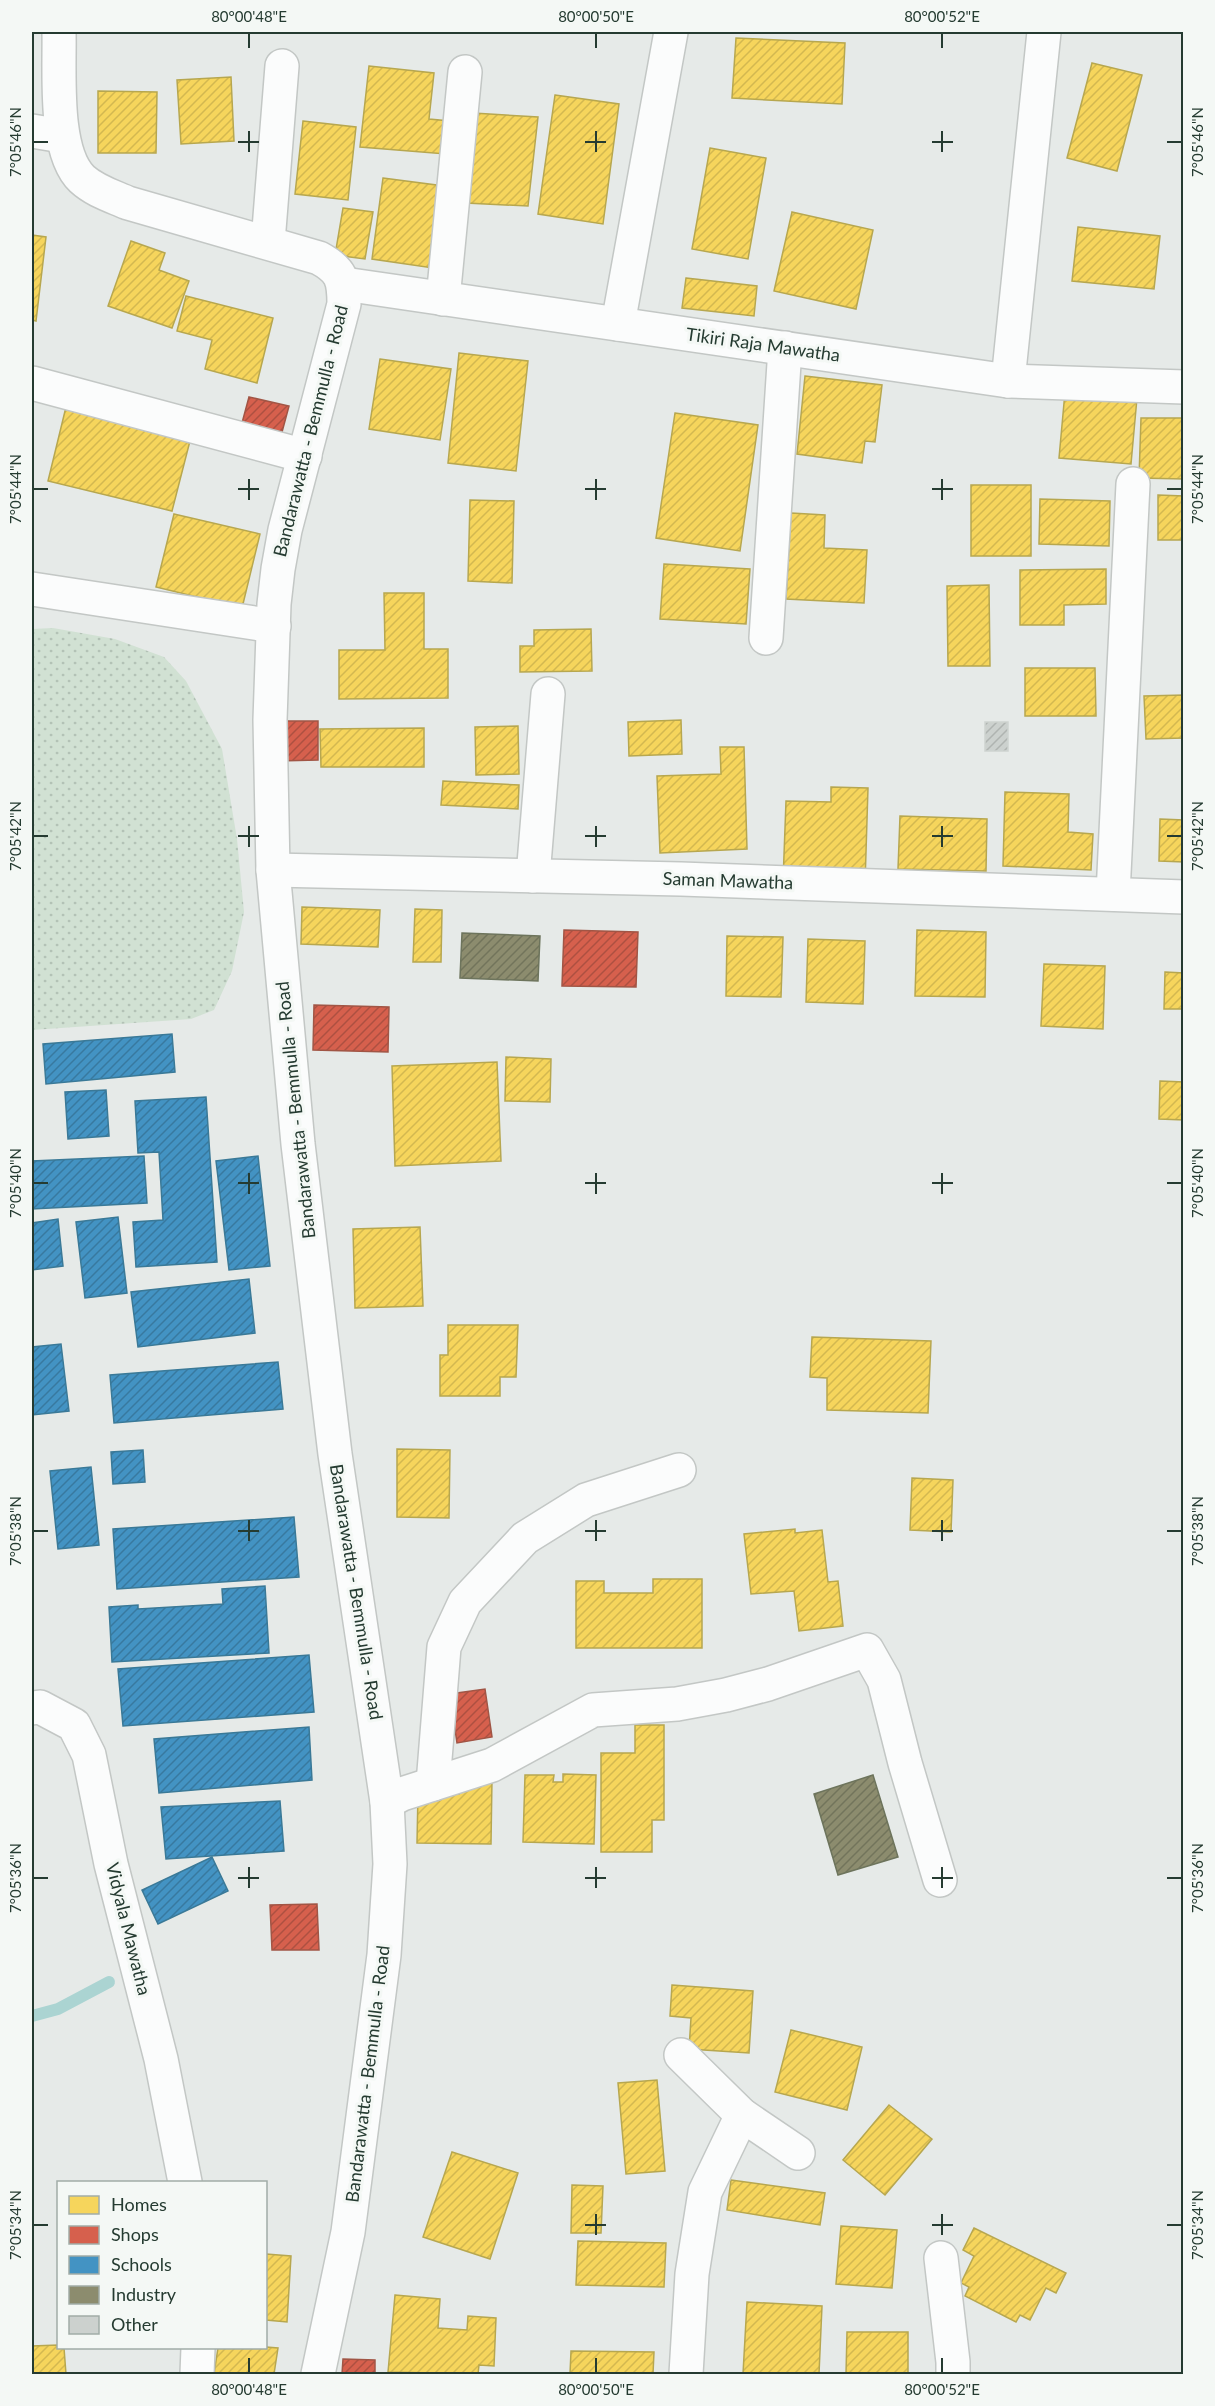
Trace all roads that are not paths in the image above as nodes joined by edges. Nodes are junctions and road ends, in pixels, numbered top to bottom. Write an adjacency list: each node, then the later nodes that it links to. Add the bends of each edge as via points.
1 (59, 32): 6 (street, Bandarawatta - Bemmulla - Road)
2 (671, 32): 10 (street)
3 (1044, 32): 12 (street)
4 (282, 66): 7 (street)
5 (465, 72): 9 (street)
6 (47, 134): 7 (street, Bandarawatta - Bemmulla - Road, via 82,179 98,190 128,203)
7 (268, 242): 8 (street, Bandarawatta - Bemmulla - Road, via 334,266)
8 (344, 284): 9 (street, Tikiri Raja Mawatha); 15 (street, Bandarawatta - Bemmulla - Road, via 344,304)
9 (443, 299): 10 (street, Tikiri Raja Mawatha)
10 (618, 324): 11 (street, Tikiri Raja Mawatha)
11 (785, 348): 12 (street, Tikiri Raja Mawatha); 19 (street)
12 (1008, 381): 14 (street, Tikiri Raja Mawatha)
13 (32, 383): 15 (street)
14 (1184, 387)
15 (305, 456): 18 (street, Bandarawatta - Bemmulla - Road, via 283,540)
16 (1133, 484): 23 (street)
17 (32, 589): 18 (street)
18 (274, 626): 21 (street, Bandarawatta - Bemmulla - Road, via 270,720)
19 (766, 638)
20 (548, 694): 22 (street)
21 (273, 870): 22 (street, Saman Mawatha); 28 (street, Bandarawatta - Bemmulla - Road, via 298,1144 330,1406)
22 (533, 876): 23 (street, Saman Mawatha)
23 (1113, 894): 24 (street, Saman Mawatha)
24 (1184, 897)
25 (679, 1470): 27 (street, via 577,1505 525,1538 465,1602 444,1647)
26 (32, 1708): 33 (street, Vidyala Mawatha, via 40,1707 74,1725 89,1755 111,1864 161,2059)
27 (433, 1784): 28 (street); 29 (street, via 492,1765 592,1710 677,1704 726,1695 867,1650 884,1680)
28 (387, 1802): 37 (street, Bandarawatta - Bemmulla - Road, via 390,1864 384,1955 348,2232)
29 (940, 1880)
30 (681, 2055): 31 (street)
31 (742, 2115): 32 (street); 38 (street, via 705,2192 692,2274)
32 (798, 2153)
33 (185, 2181)
34 (942, 2258): 39 (street)
35 (198, 2349): 36 (street)
36 (197, 2374)
37 (318, 2374)
38 (686, 2374)
39 (952, 2374)

